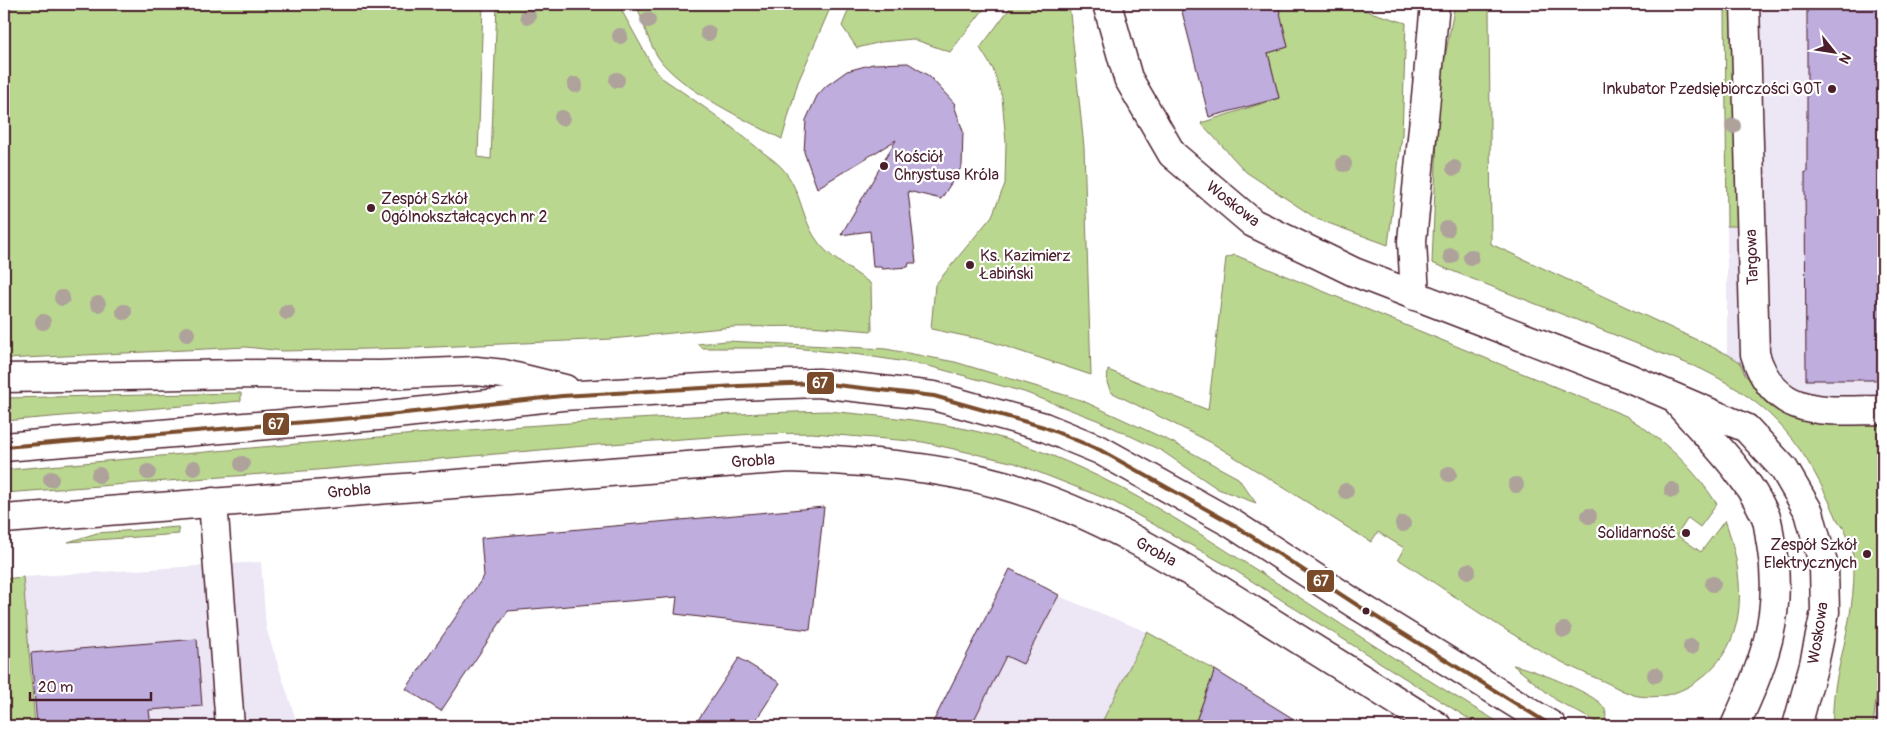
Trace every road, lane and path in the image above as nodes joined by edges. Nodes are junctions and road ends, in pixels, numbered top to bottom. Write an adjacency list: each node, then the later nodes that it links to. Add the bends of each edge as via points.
1 (1107, 4): 4 (main road, Woskowa, via 1128,78 1172,154 1253,223 1354,272)
2 (1436, 4): 4 (main road, via 1412,241)
3 (1745, 4): 8 (main road, Targowa, via 1755,354 1761,374 1790,400 1814,410)
4 (1415, 296): 7 (main road, Woskowa)
5 (4, 378): 6 (main road, via 380,375 476,371 504,374)
6 (592, 395): 9 (main road); 14 (main road, via 818,383 934,396 1044,427 1100,450 1231,523)
7 (1675, 399): 15 (main road, Woskowa, via 1736,469 1765,516 1775,563 1775,611 1761,670); 16 (main road, Woskowa, via 1746,428 1784,469 1808,512 1824,567 1825,612)
8 (1883, 410)
9 (4, 446)
10 (213, 502): 11 (main road, Grobla); 12 (main road); 13 (main road, Grobla, via 790,458 930,468 1012,488 1108,526 1169,558)
11 (4, 519)
12 (230, 726)
13 (1437, 726)
14 (1552, 726)
15 (1735, 726)
16 (1797, 726)

